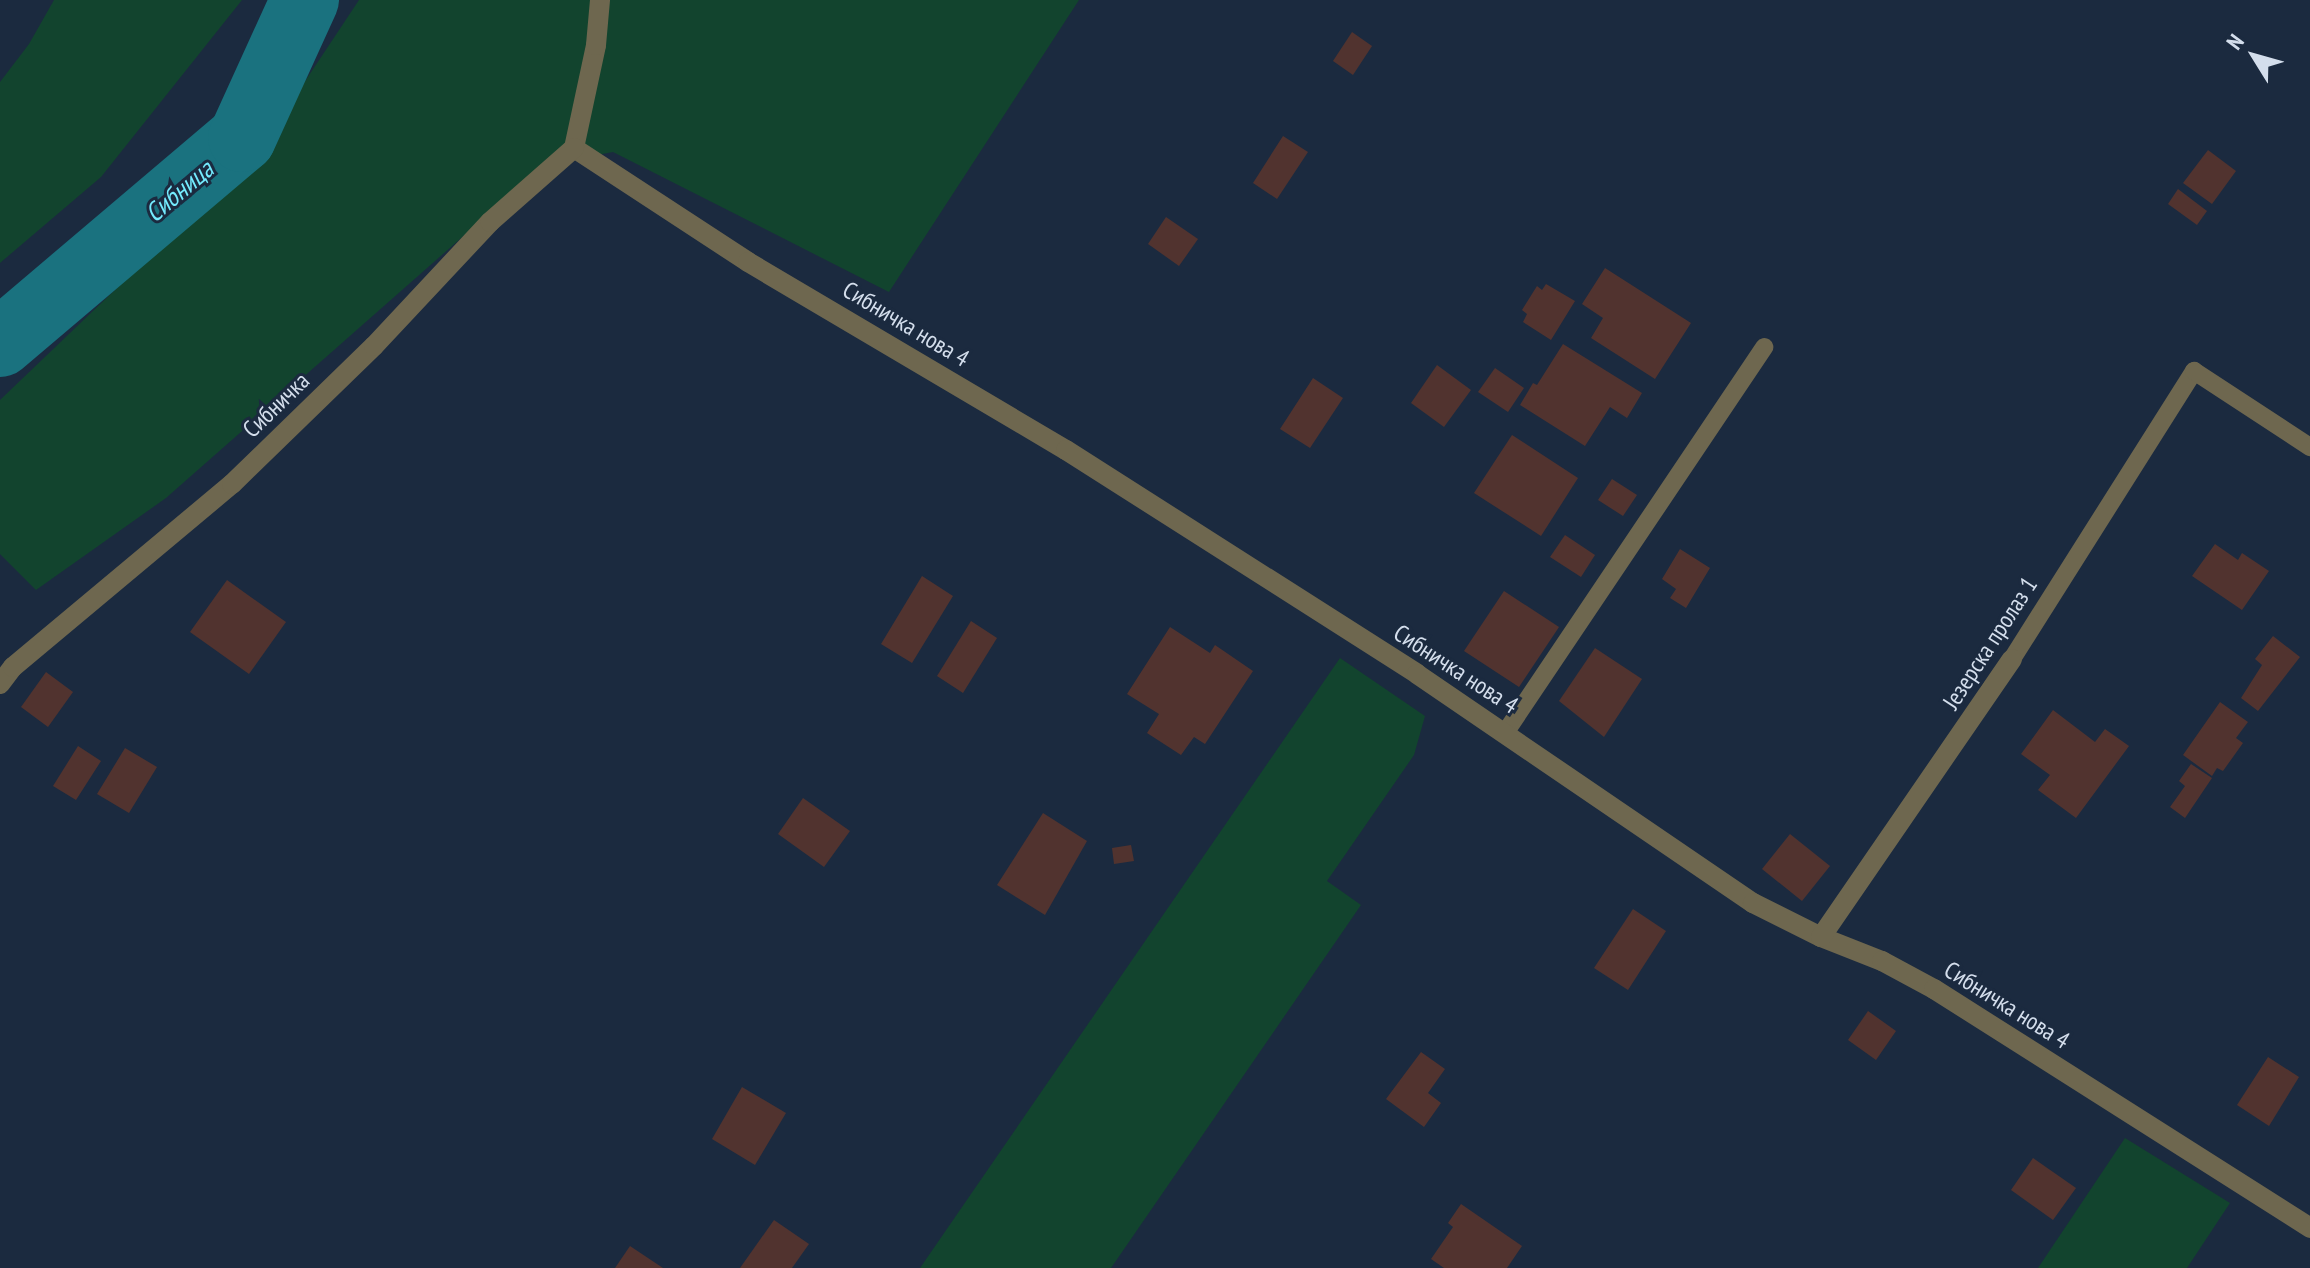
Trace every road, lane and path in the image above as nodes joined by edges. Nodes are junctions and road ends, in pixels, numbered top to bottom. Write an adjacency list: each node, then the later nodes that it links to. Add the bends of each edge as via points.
1 (600, 0): 2 (street)
2 (574, 148): 6 (street, Сибничка, via 490,222 374,346 232,484 13,667); 7 (street, Сибничка нова 4, via 748,262 1066,450)
3 (1764, 347): 7 (lane)
4 (2310, 447): 5 (lane, Језерска пролаз 1, via 2194,371)
5 (2012, 659): 8 (street, Језерска пролаз 1)
6 (0, 684)
7 (1505, 733): 8 (street, Сибничка нова 4, via 1753,903)
8 (1821, 937): 9 (street, Сибничка нова 4, via 1934,989)
9 (2310, 1228)

